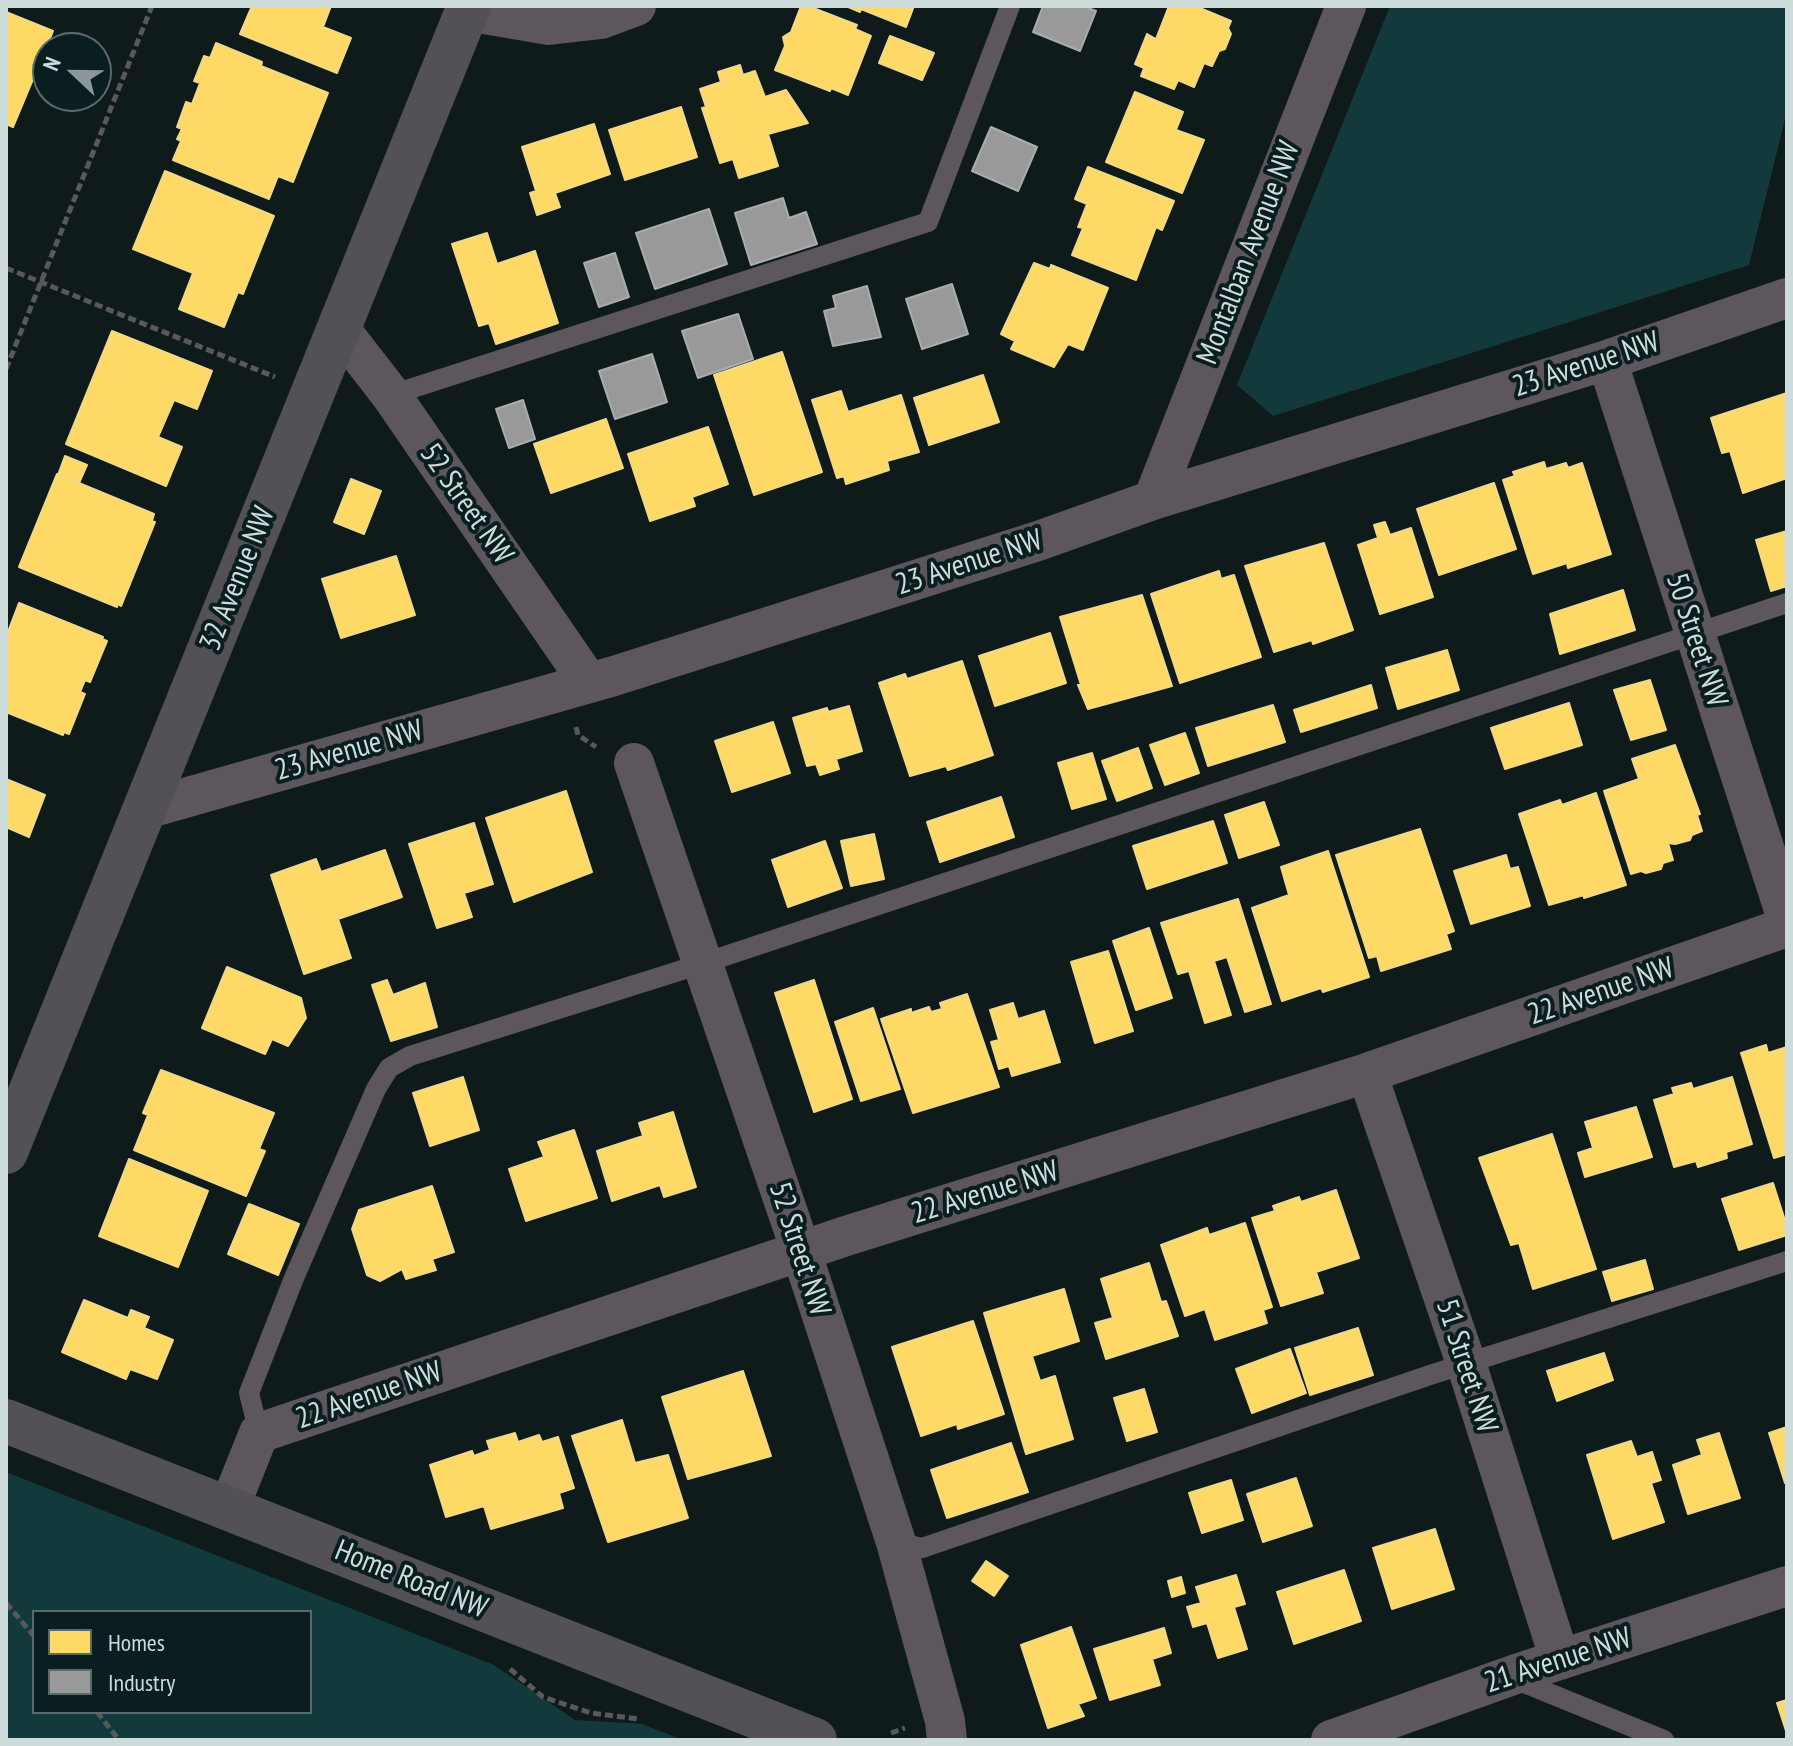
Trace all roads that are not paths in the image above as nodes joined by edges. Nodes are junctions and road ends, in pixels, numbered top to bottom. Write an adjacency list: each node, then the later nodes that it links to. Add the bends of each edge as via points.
1 (636, 6): 4 (street, via 601,19 549,25)
2 (1010, 6): 8 (lane, via 928,222)
3 (1346, 6): 9 (street, Montalban Avenue NW)
4 (468, 8): 6 (street, 32 Avenue NW)
5 (1787, 298): 7 (street, 23 Avenue NW)
6 (339, 328): 8 (street, 52 Street NW); 14 (street, 32 Avenue NW)
7 (1607, 360): 9 (street, 23 Avenue NW); 11 (street, 50 Street NW)
8 (391, 395): 12 (street, 52 Street NW)
9 (1153, 500): 12 (street, 23 Avenue NW)
10 (1787, 603): 11 (lane)
11 (1694, 634): 15 (street, 50 Street NW); 17 (lane)
12 (589, 683): 14 (street, 23 Avenue NW)
13 (634, 763): 17 (street, 52 Street NW)
14 (146, 809): 19 (street, 32 Avenue NW)
15 (1787, 919)
16 (1787, 927): 18 (street, 22 Avenue NW)
17 (701, 964): 20 (street, 52 Street NW); 24 (lane, via 410,1056 389,1068 344,1161 249,1393)
18 (1367, 1073): 20 (street, 22 Avenue NW); 22 (street, 51 Street NW)
19 (6, 1152)
20 (801, 1251): 24 (street, 22 Avenue NW); 26 (street, 52 Street NW)
21 (1787, 1261): 22 (lane)
22 (1466, 1363): 26 (lane, via 922,1548); 28 (street, 51 Street NW)
23 (6, 1421): 25 (street, Home Road NW)
24 (259, 1433): 25 (street, 22 Avenue NW)
25 (229, 1508): 30 (street, Home Road NW)
26 (896, 1542): 31 (street, 52 Street NW)
27 (1787, 1586): 28 (street, 21 Avenue NW)
28 (1560, 1660): 29 (street, 21 Avenue NW)
29 (1509, 1677): 32 (street, 21 Avenue NW); 33 (lane)
30 (815, 1740)
31 (947, 1740)
32 (1331, 1740)
33 (1664, 1740)

